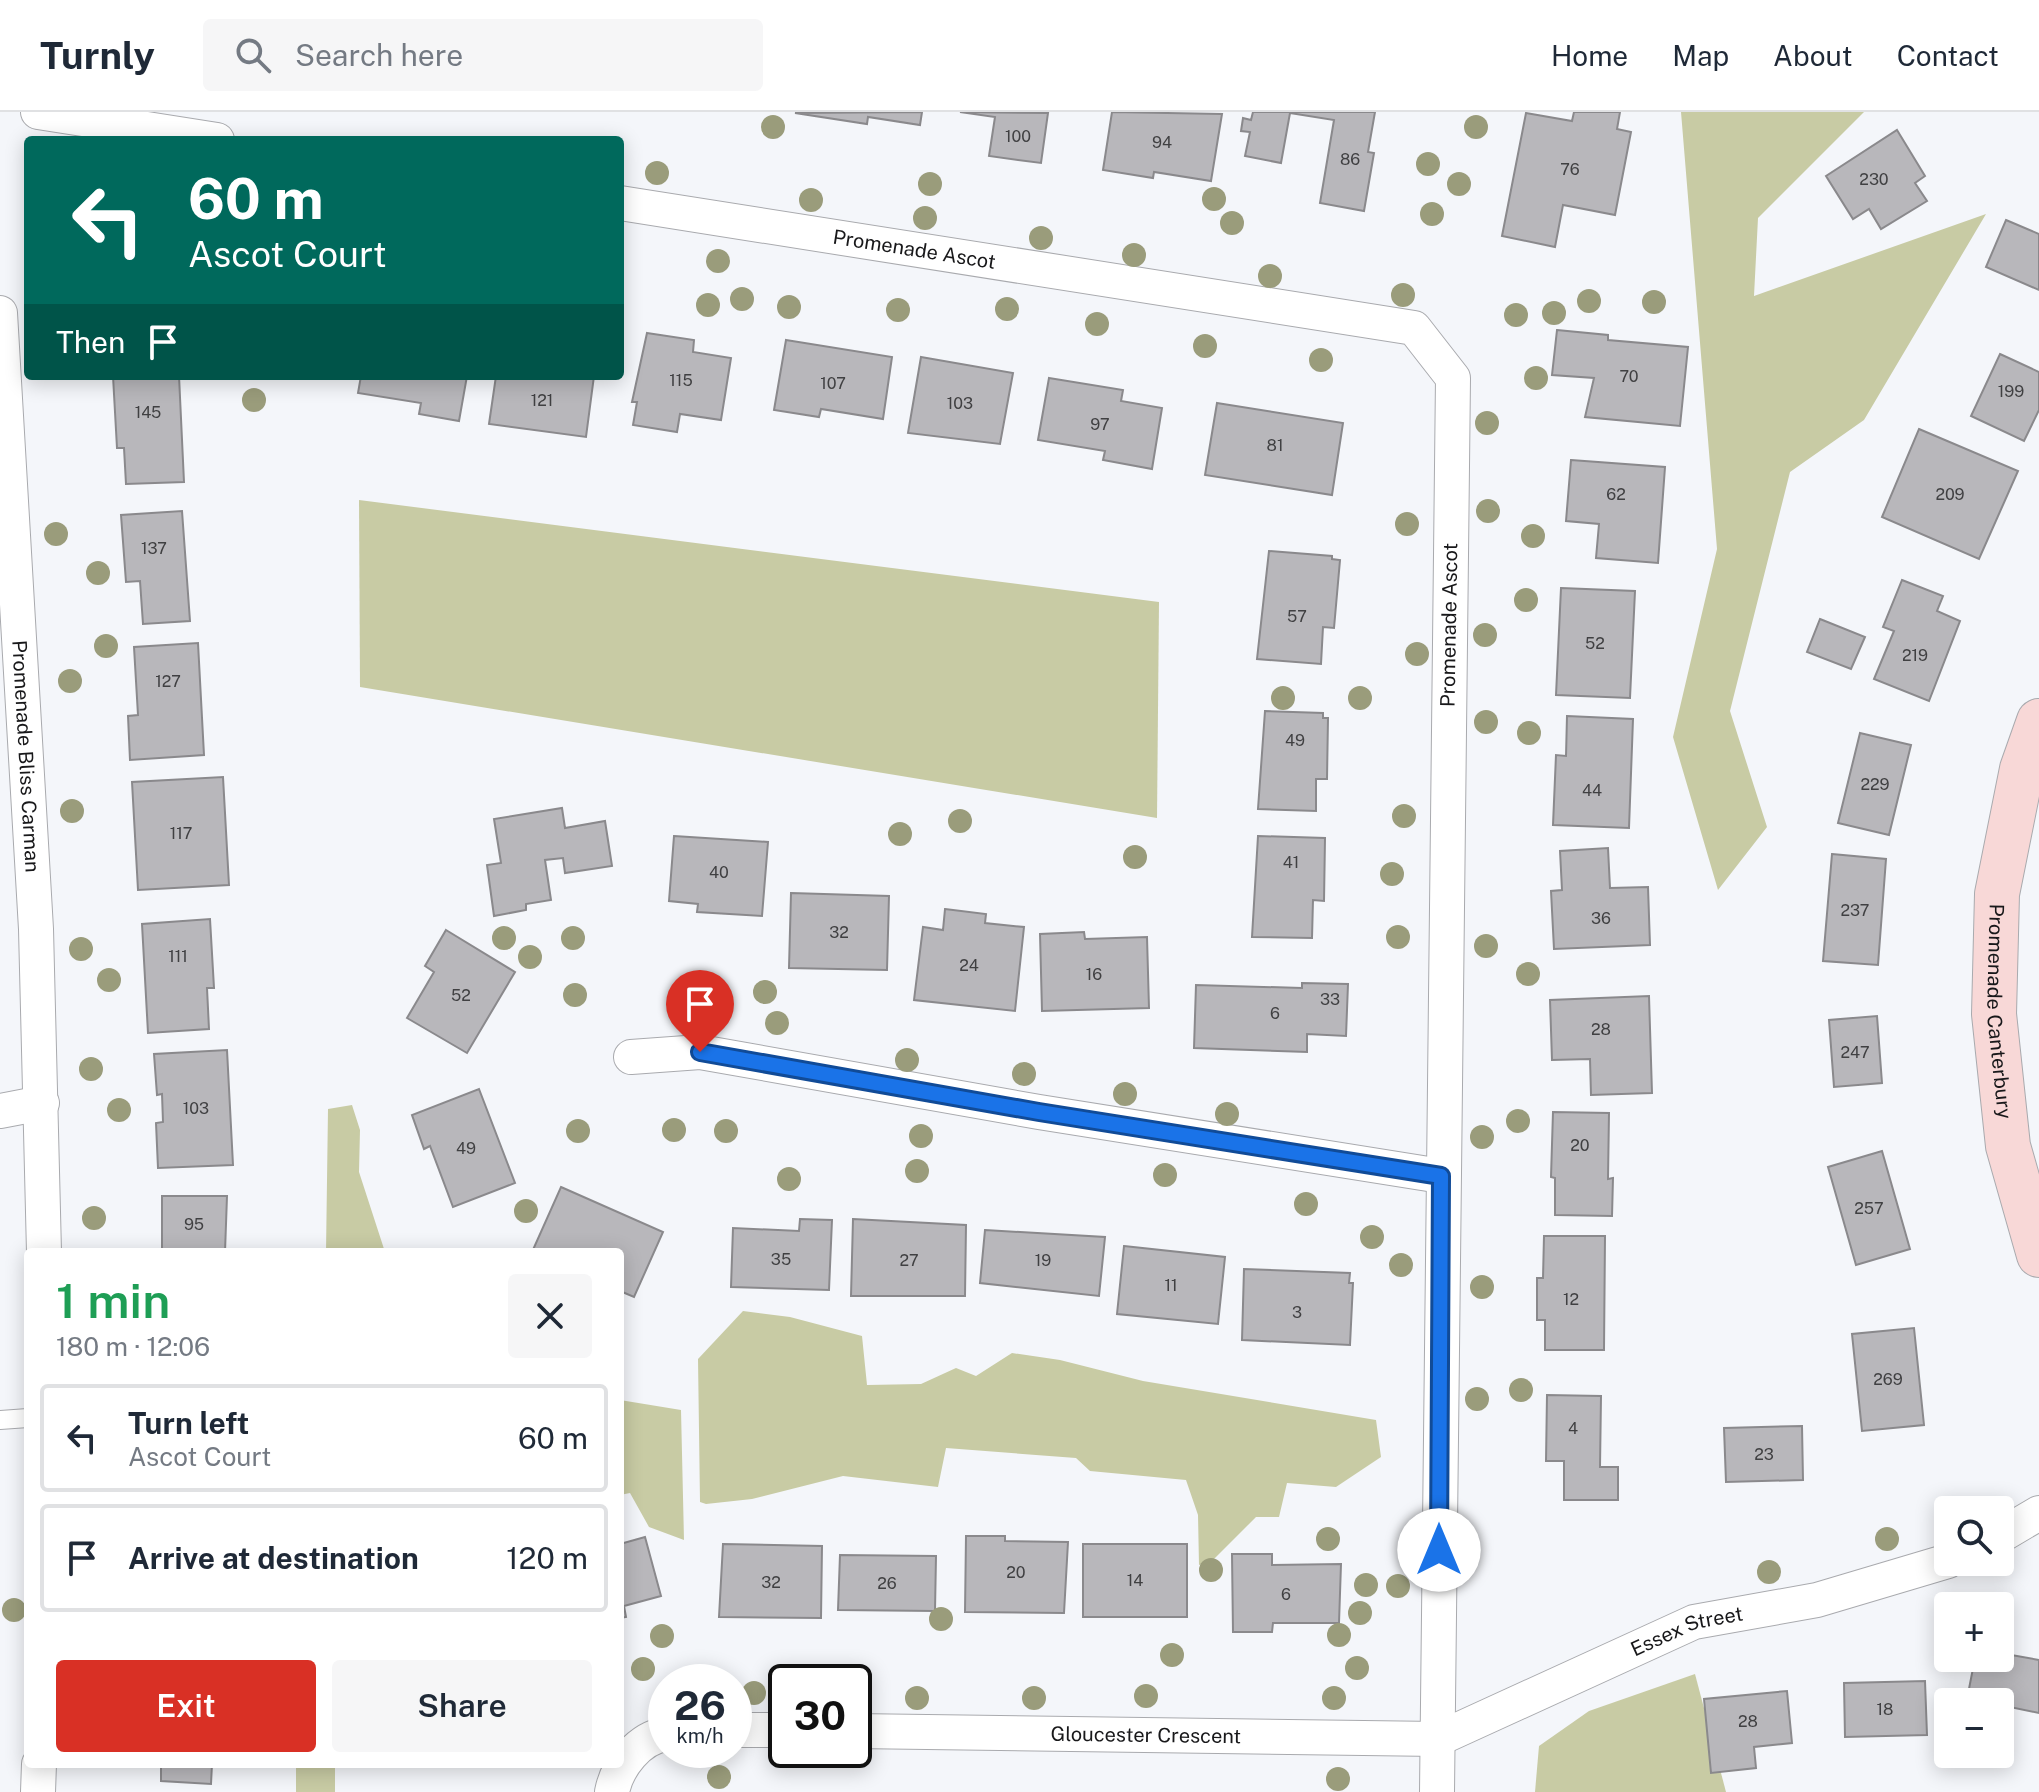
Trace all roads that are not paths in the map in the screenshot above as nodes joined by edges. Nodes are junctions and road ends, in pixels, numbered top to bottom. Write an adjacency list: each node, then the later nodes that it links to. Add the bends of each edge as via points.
1 (38, 112): 2 (street)
2 (191, 136)
3 (624, 204): 9 (street, Promenade Ascot, via 1414,328 1453,378)
4 (0, 313): 7 (street, Promenade Bliss Carman)
5 (2039, 721): 11 (street, Promenade Canterbury, via 2022,769 1997,894 1994,1014 2008,1146)
6 (631, 1057): 9 (street, via 700,1052)
7 (42, 1103): 8 (street); 10 (street, Promenade Bliss Carman)
8 (0, 1111)
9 (1441, 1176): 18 (street, Promenade Ascot)
10 (44, 1248)
11 (2039, 1255)
12 (24, 1418): 13 (lane)
13 (0, 1420)
14 (2039, 1513): 15 (street)
15 (2014, 1528)
16 (1934, 1565): 18 (street, Essex Street, via 1817,1600 1694,1622)
17 (872, 1731): 18 (street, Gloucester Crescent)
18 (1438, 1739): 23 (street, Promenade Ascot)
19 (648, 1740): 22 (street, via 634,1750)
20 (39, 1768): 21 (street)
21 (38, 1792)
22 (612, 1792)
23 (1437, 1792)

